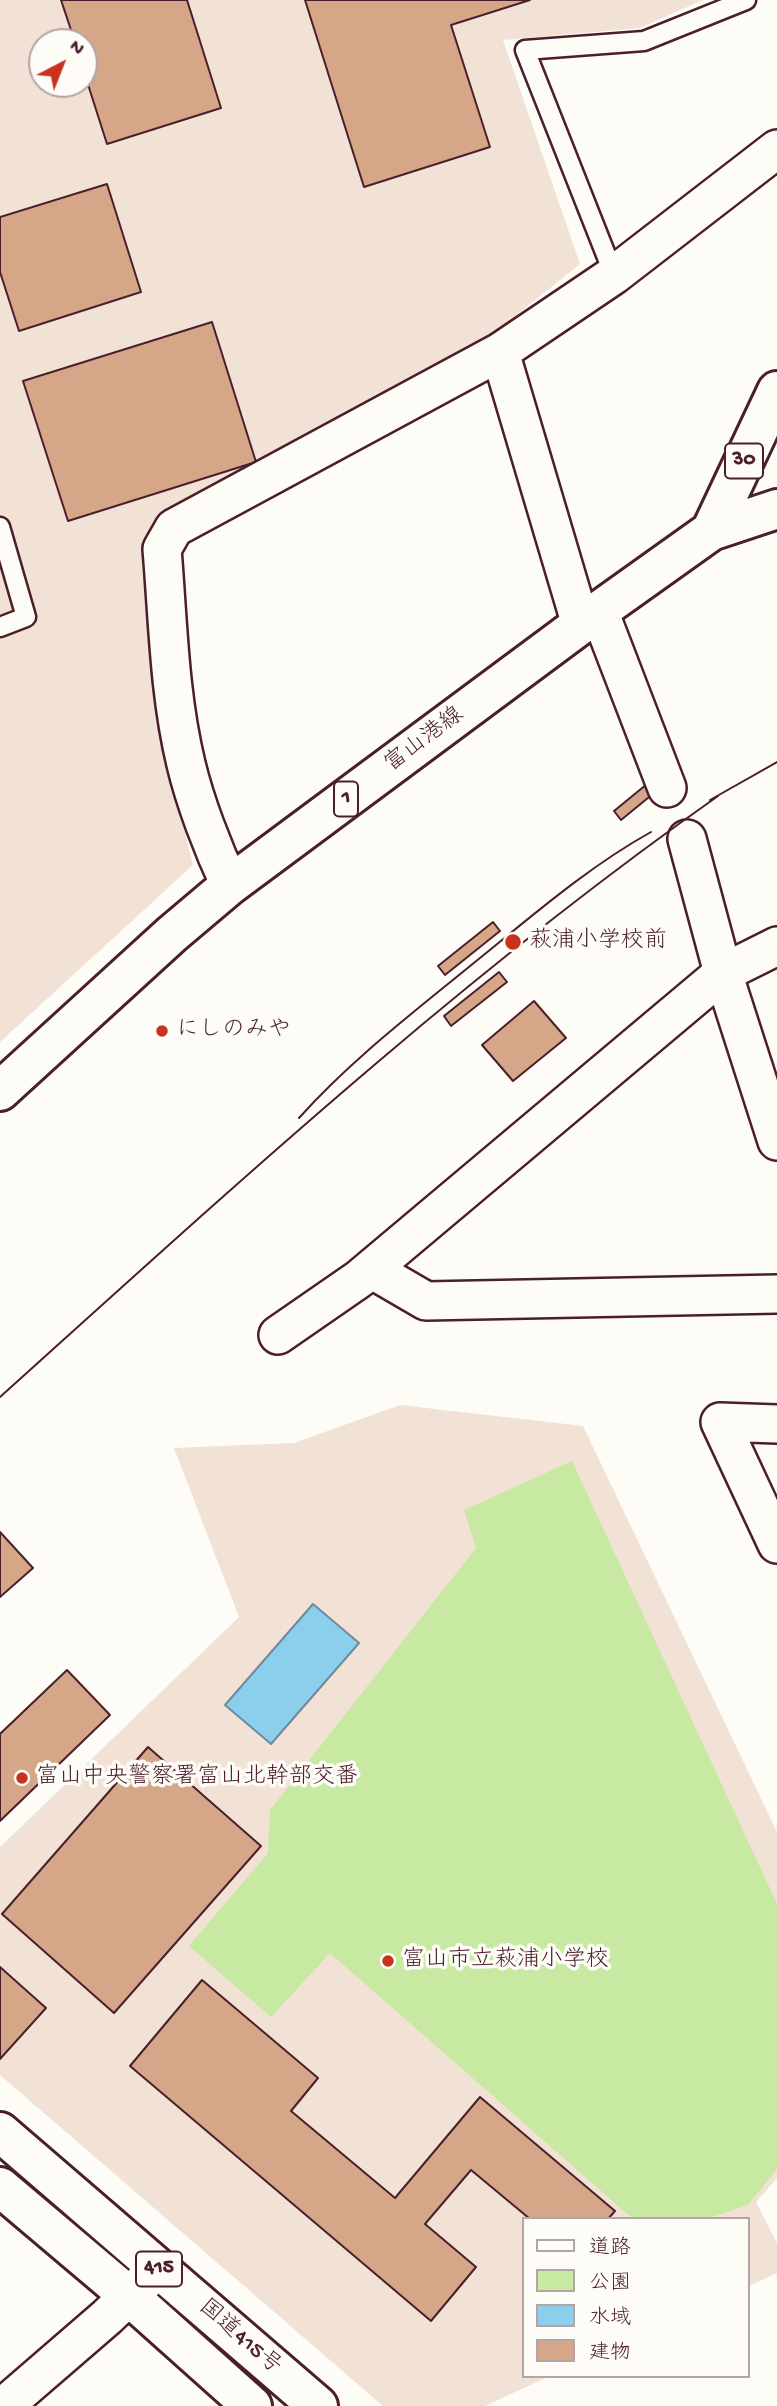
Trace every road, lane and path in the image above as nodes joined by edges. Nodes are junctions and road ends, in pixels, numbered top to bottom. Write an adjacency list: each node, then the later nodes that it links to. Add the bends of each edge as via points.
1 (746, 0): 3 (lane, via 644,41 525,50)
2 (777, 149): 3 (street)
3 (614, 275): 4 (street)
4 (500, 352): 9 (street); 13 (street, via 174,528 162,549 186,765)
5 (777, 391): 8 (main road, 富山港線 / 30)
6 (777, 509): 8 (main road, 1)
7 (0, 527): 10 (lane, via 26,617)
8 (711, 531): 9 (main road, 富山港線 / 1)
9 (590, 618): 11 (street); 13 (main road, 富山港線 / 1)
10 (0, 626)
11 (667, 788)
12 (687, 839): 15 (street)
13 (230, 885): 16 (main road, 富山港線 / 1)
14 (777, 946): 15 (street)
15 (723, 973): 17 (street); 18 (street)
16 (0, 1091)
17 (777, 1141)
18 (371, 1269): 19 (street, via 426,1301); 20 (street)
19 (777, 1294)
20 (278, 1335)
21 (777, 1424): 22 (street, via 720,1422)
22 (777, 1544)
23 (0, 2132): 25 (main road, 国道415号 / 415)
24 (0, 2187): 26 (main road, 国道415号 / 415)
25 (158, 2268): 26 (street); 29 (main road, 国道415号 / 415)
26 (129, 2296): 27 (street); 28 (main road, 国道415号 / 415)
27 (4, 2406)
28 (252, 2406)
29 (318, 2406)

